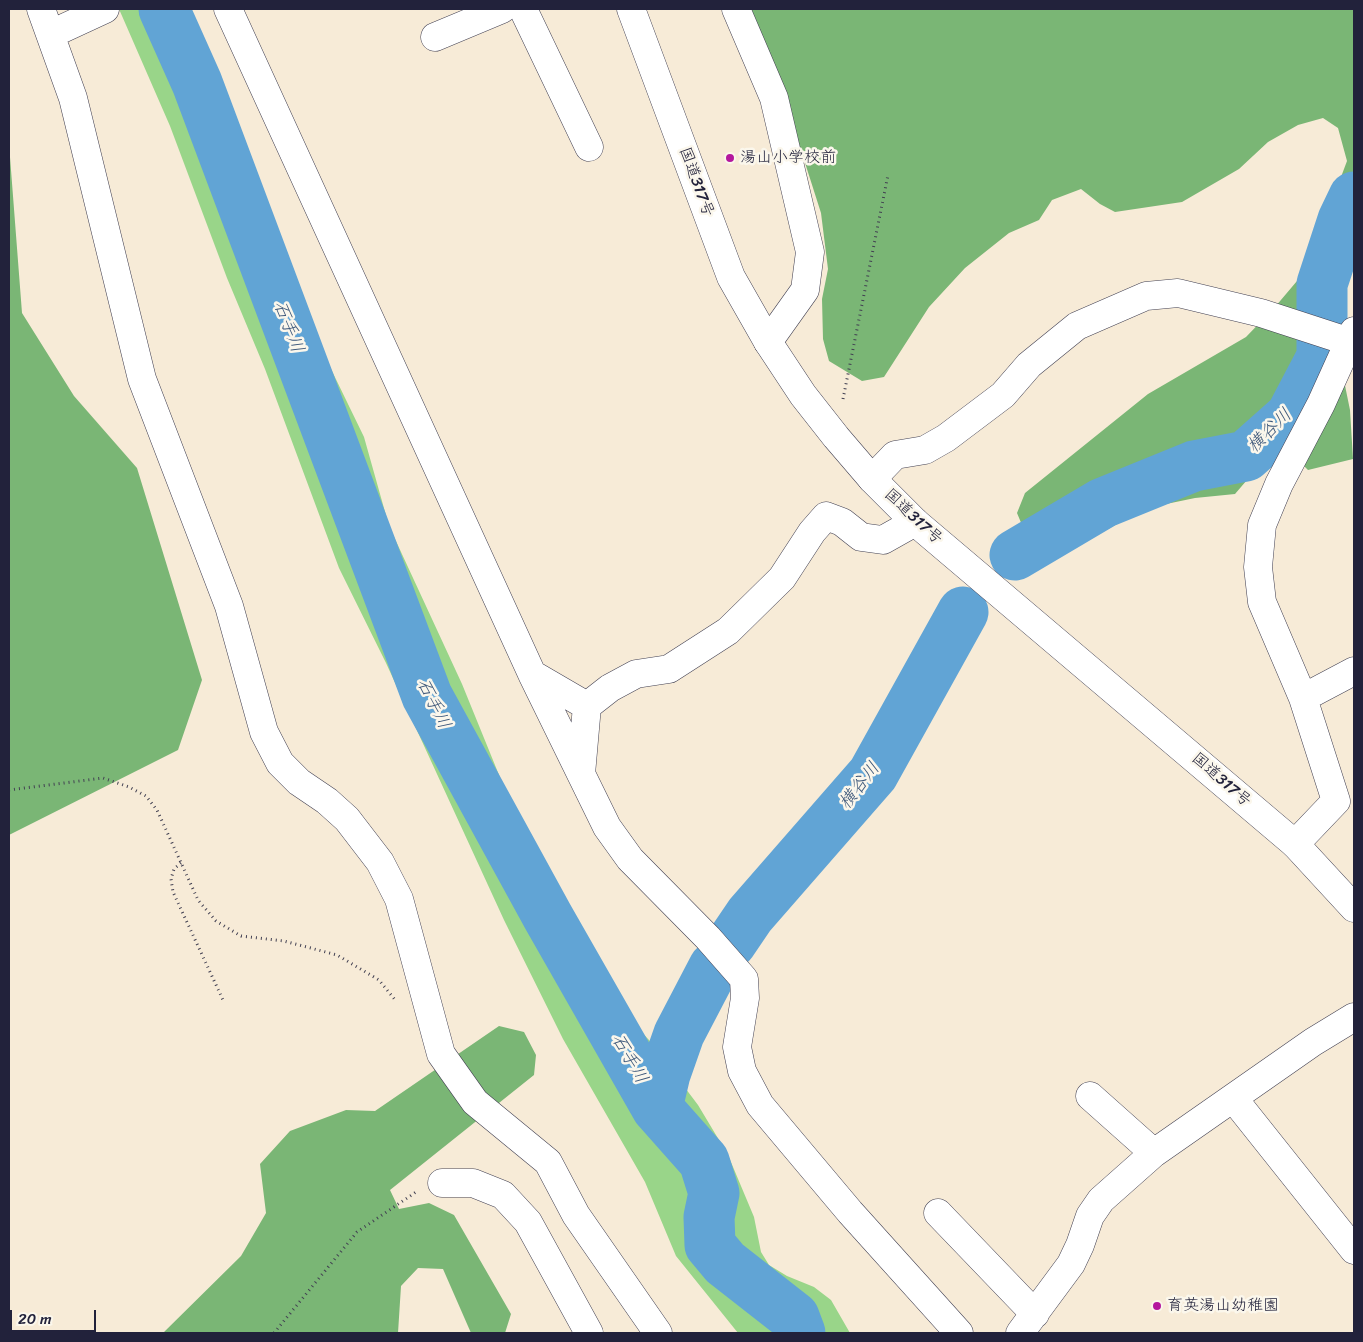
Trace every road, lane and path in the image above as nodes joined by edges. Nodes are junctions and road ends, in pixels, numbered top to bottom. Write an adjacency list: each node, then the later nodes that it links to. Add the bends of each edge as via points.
1 (41, 9): 8 (main road)
2 (228, 9): 18 (main road)
3 (502, 9): 9 (main road)
4 (523, 9): 10 (main road)
5 (631, 9): 13 (main road, 国道317号, via 731,277)
6 (736, 9): 13 (main road, via 774,98 810,252 805,290)
7 (95, 13): 8 (main road)
8 (52, 34): 38 (main road, via 73,98 142,379 229,606 264,732 280,764 347,819 380,862 399,899 441,1054 475,1102 548,1162 576,1215)
9 (436, 37)
10 (589, 147)
11 (888, 175): 14 (path)
12 (1347, 337): 15 (main road, via 1178,293 1146,296 1077,326 1029,365 1003,395 946,438 925,450 895,455); 19 (main road, via 1262,525 1258,566 1262,602)
13 (768, 342): 14 (main road, 国道317号, via 803,396)
14 (836, 437): 15 (main road, 国道317号)
15 (872, 479): 16 (main road, 国道317号)
16 (915, 522): 20 (main road, via 883,540 861,537 842,522 826,516 782,578 728,632 669,669 636,674); 23 (main road, 国道317号)
17 (1354, 671): 19 (main road)
18 (532, 674): 20 (main road); 21 (main road)
19 (1303, 698): 23 (main road, via 1336,801)
20 (587, 706): 21 (main road)
21 (581, 774): 39 (main road, via 607,827 630,859 744,979 745,998 737,1047 742,1071 760,1105)
22 (9, 790): 24 (path, via 103,778 129,787 146,796 157,810)
23 (1295, 844): 25 (main road, 国道317号)
24 (181, 863): 26 (path, via 174,869 171,879 173,892); 27 (path, via 198,900 216,921 242,936 284,941 337,955 378,980)
25 (1354, 908)
26 (223, 1000)
27 (397, 1002)
28 (1354, 1017): 30 (main road)
29 (1090, 1096): 31 (main road)
30 (1233, 1098): 31 (main road); 34 (main road)
31 (1154, 1153): 35 (main road, via 1100,1200 1090,1216 1071,1264)
32 (442, 1183): 36 (path, via 414,1193 358,1232); 37 (main road, via 473,1183 503,1195 528,1222)
33 (938, 1213): 35 (main road)
34 (1354, 1250)
35 (1027, 1324)
36 (274, 1333)
37 (589, 1333)
38 (658, 1333)
39 (958, 1333)

